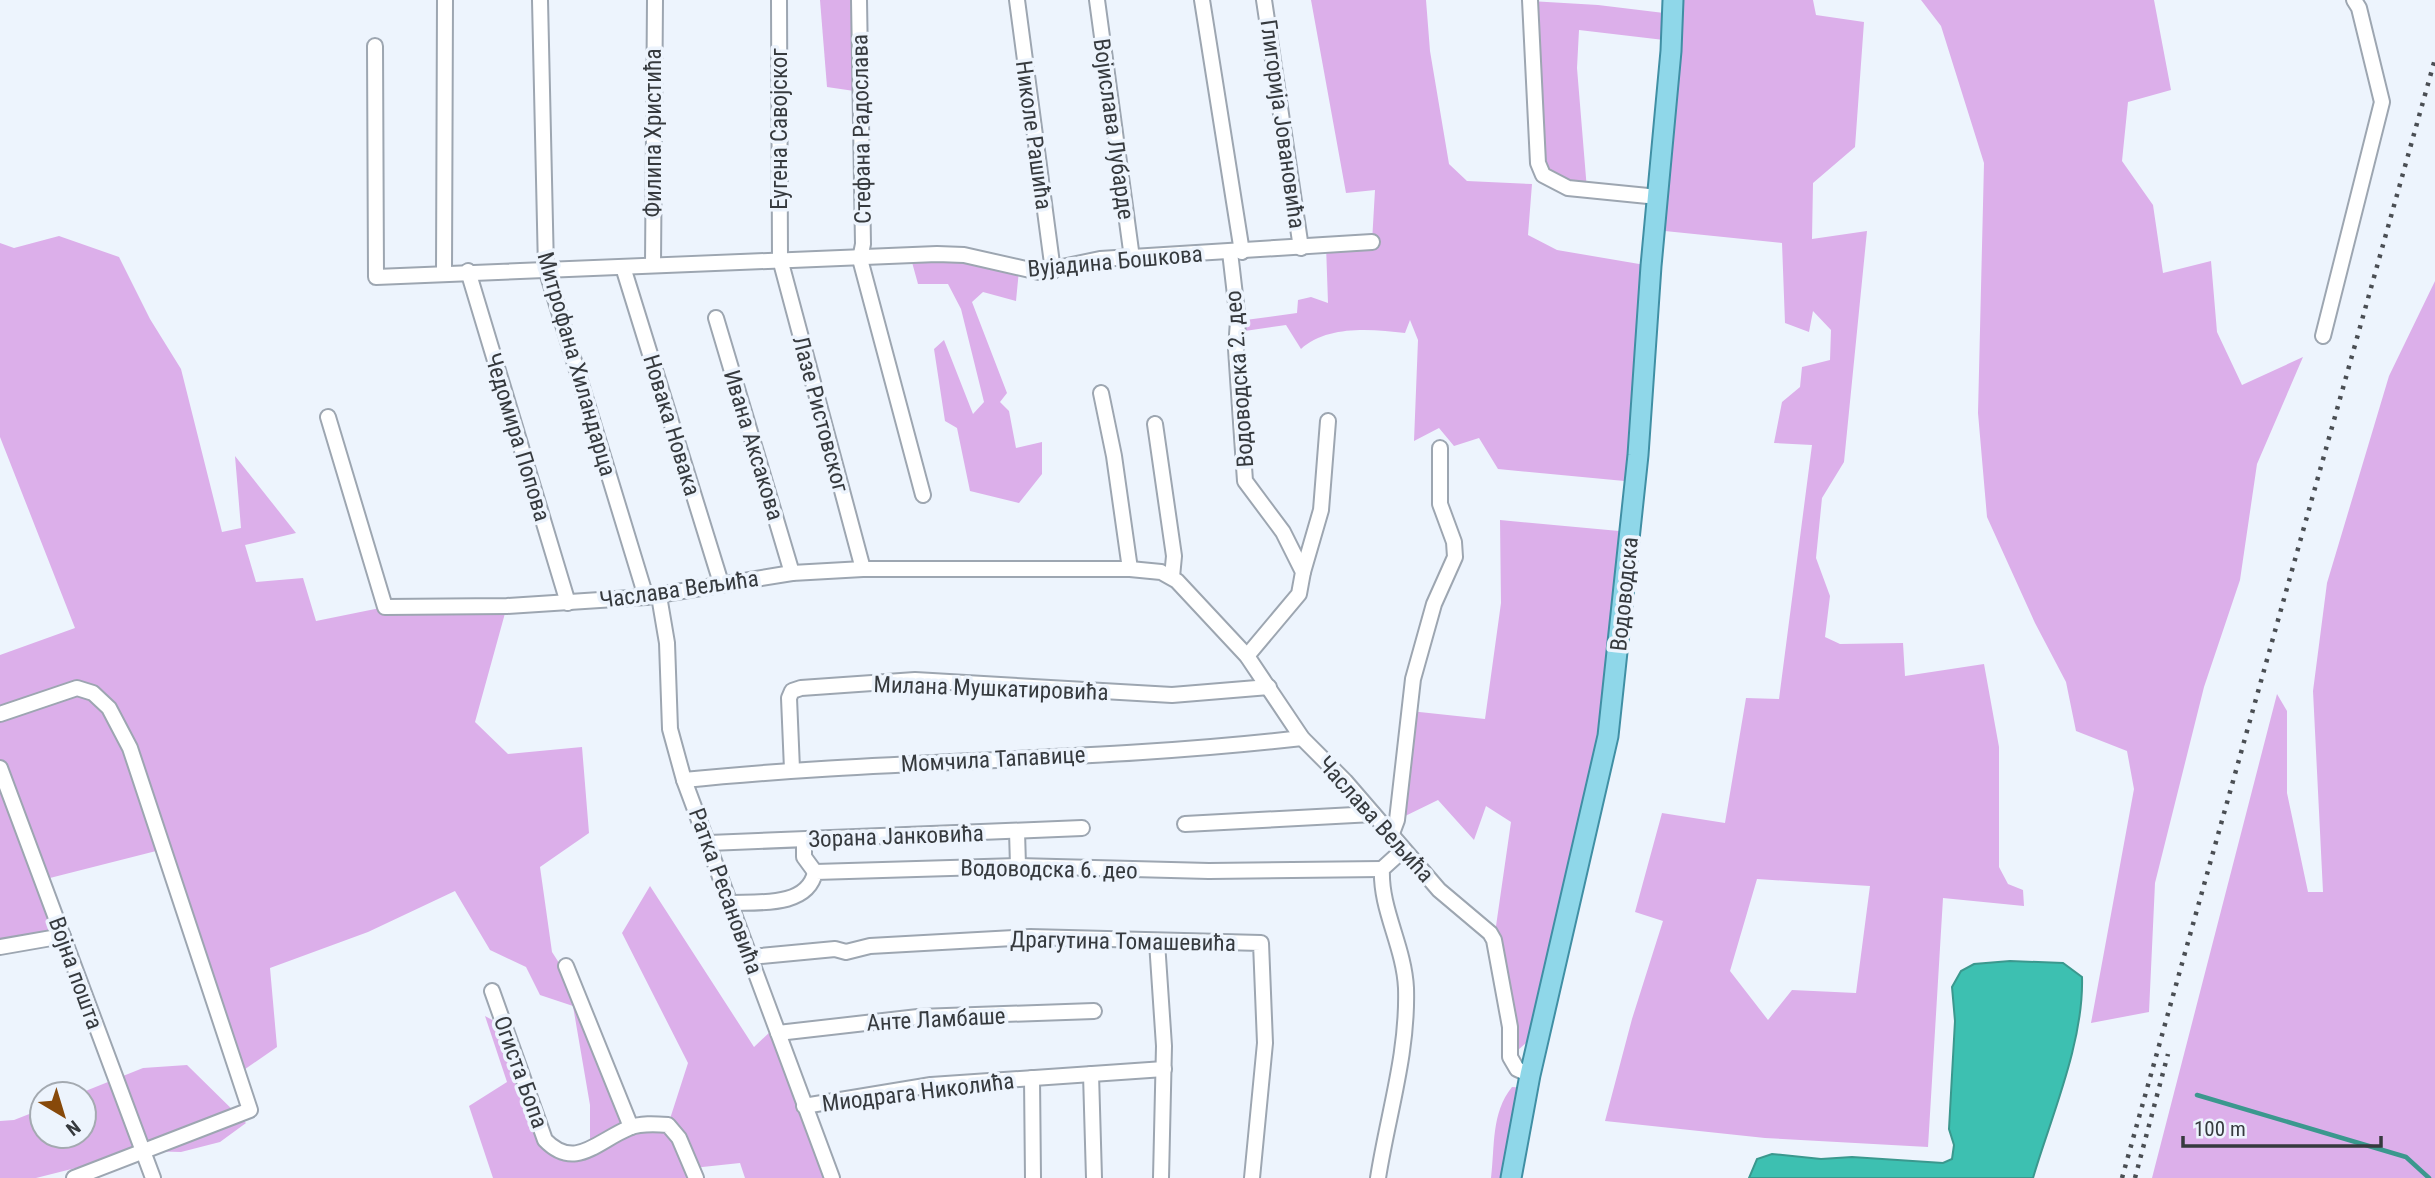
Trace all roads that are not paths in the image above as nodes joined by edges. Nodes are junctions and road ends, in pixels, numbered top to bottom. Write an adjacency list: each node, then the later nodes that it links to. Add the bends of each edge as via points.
1 (445, 0): 26 (street)
2 (540, 0): 23 (street, Митрофана Хиландарца)
3 (654, 0): 21 (street, Филипа Христића)
4 (779, 0): 20 (street, Еугена Савојског)
5 (859, 0): 18 (street, Стефана Радослава)
6 (1017, 0): 25 (street, Николе Рашића)
7 (1097, 0): 19 (street, Војислава Лубарде)
8 (1202, 0): 17 (street, Водоводска 2. део)
9 (1264, 0): 16 (street, Глигорија Јовановића)
10 (1530, 0): 14 (street, via 1538,163 1543,175 1568,188)
11 (1673, 0): 14 (main road, Водоводска)
12 (2354, 0): 28 (street, via 2382,102)
13 (375, 46): 26 (street, Вујадина Бошкова, via 376,277)
14 (1658, 197): 72 (main road, Водоводска, via 1638,455 1608,736)
15 (1373, 242): 16 (street, Вујадина Бошкова)
16 (1301, 248): 17 (street, Вујадина Бошкова)
17 (1236, 252): 19 (street, Вујадина Бошкова); 37 (street, Водоводска 2. део, via 1236,349 1245,481 1283,533)
18 (860, 258): 20 (street, Вујадина Бошкова); 25 (street, Вујадина Бошкова, via 964,255 1019,270); 34 (street)
19 (1132, 258): 25 (street, Вујадина Бошкова, via 1100,258)
20 (780, 259): 21 (street, Вујадина Бошкова); 35 (street, Лазе Ристовског)
21 (653, 265): 22 (street, Вујадина Бошкова)
22 (624, 267): 23 (street, Вујадина Бошкова); 40 (street, Новака Новака)
23 (545, 269): 24 (street, Вујадина Бошкова); 41 (street, Митрофана Хиландарца)
24 (468, 271): 26 (street, Вујадина Бошкова); 42 (street, Чедомира Попова)
25 (1053, 271)
26 (444, 272)
27 (716, 318): 38 (street, Ивана Аксакова)
28 (2323, 336)
29 (1101, 393): 36 (street)
30 (328, 417): 42 (street, Часлава Вељића, via 385,607)
31 (1328, 421): 37 (street, via 1321,510)
32 (1155, 424): 39 (street, via 1174,556)
33 (1440, 448): 54 (street, via 1440,504 1454,542 1454,556 1434,604 1413,679 1397,820)
34 (923, 495)
35 (863, 569): 36 (street, Часлава Вељића); 38 (street, Часлава Вељића)
36 (1130, 569): 39 (street, Часлава Вељића)
37 (1303, 572): 43 (street, via 1299,594)
38 (792, 573): 40 (street, Часлава Вељића)
39 (1172, 577): 43 (street, Часлава Вељића)
40 (721, 583): 41 (street, Часлава Вељића)
41 (652, 597): 42 (street, Часлава Вељића); 49 (street, Ратка Ресановића, via 667,643 670,729)
42 (568, 603)
43 (1247, 656): 44 (street, Часлава Вељића)
44 (1269, 687): 46 (street, Часлава Вељића); 48 (street, Милана Мушкатировића, via 1172,695 915,680 801,688 789,698)
45 (0, 714): 76 (street, via 77,688 93,693 109,709 130,748 250,1110)
46 (1302, 738): 48 (street, Момчила Тапавице, via 1182,751); 50 (street, Часлава Вељића)
47 (0, 768): 62 (street, Војна пошта)
48 (792, 769): 49 (street, Момчила Тапавице)
49 (684, 780): 56 (street, Ратка Ресановића)
50 (1373, 814): 51 (street); 54 (street, Часлава Вељића)
51 (1185, 824)
52 (1082, 828): 53 (street, Зорана Јанковића)
53 (1017, 831): 55 (street, Зорана Јанковића); 58 (street)
54 (1391, 836): 57 (street, Часлава Вељића)
55 (804, 840): 56 (street, Зорана Јанковића); 60 (street, via 804,857)
56 (709, 843): 61 (street, Ратка Ресановића)
57 (1403, 850): 59 (street); 72 (street, Часлава Вељића, via 1439,890 1490,933 1508,1017 1510,1057)
58 (1018, 866): 59 (street, Водоводска 6. део); 60 (street, Водоводска 6. део)
59 (1382, 869): 85 (street, via 1381,888 1404,957 1406,990 1400,1074)
60 (815, 872): 61 (street, via 808,887 788,899)
61 (732, 903): 65 (street, Ратка Ресановића)
62 (62, 936): 64 (street); 76 (street, Војна пошта)
63 (1157, 942): 65 (street, Драгутина Томашевића, via 1030,937); 70 (street); 84 (street, Драгутина Томашевића, via 1261,943 1265,1043)
64 (0, 947)
65 (750, 957): 69 (street, Ратка Ресановића)
66 (566, 966): 75 (street)
67 (492, 991): 75 (street, Огиста Бопа, via 545,1140 558,1153 568,1155 590,1148)
68 (1094, 1011): 69 (street, Анте Ламбаше, via 918,1017)
69 (778, 1033): 74 (street, Ратка Ресановића)
70 (1164, 1069): 71 (street, Миодрага Николића); 83 (street)
71 (1091, 1074): 73 (street, Миодрага Николића); 82 (street)
72 (1530, 1075): 86 (main road, Водоводска)
73 (1032, 1078): 74 (street, Миодрага Николића, via 904,1088); 81 (street, Миодрага Николића)
74 (804, 1106): 80 (street, Ратка Ресановића)
75 (631, 1127): 79 (street, Огиста Бопа, via 668,1125 679,1138)
76 (143, 1151): 77 (street); 78 (street, Војна пошта)
77 (74, 1178)
78 (153, 1178)
79 (696, 1178)
80 (832, 1178)
81 (1033, 1178)
82 (1094, 1178)
83 (1161, 1178)
84 (1252, 1178)
85 (1378, 1178)
86 (1511, 1178)

